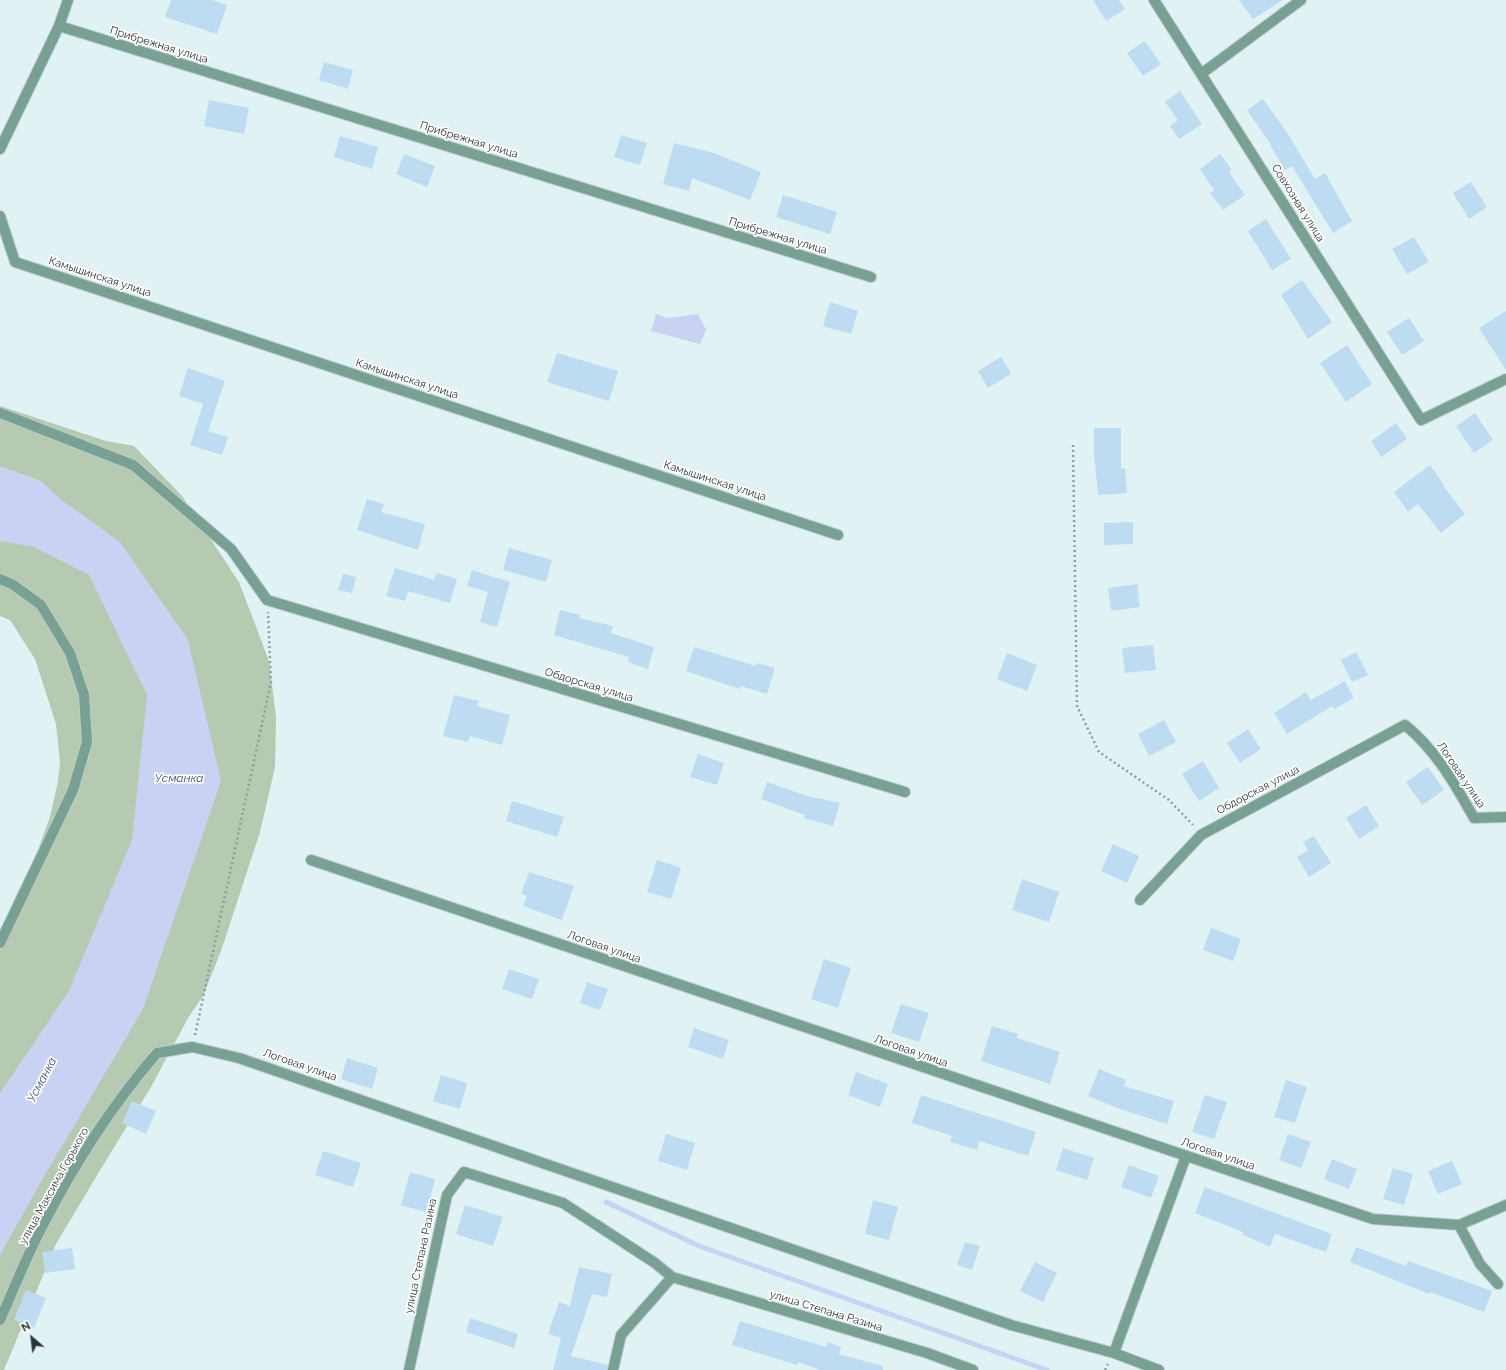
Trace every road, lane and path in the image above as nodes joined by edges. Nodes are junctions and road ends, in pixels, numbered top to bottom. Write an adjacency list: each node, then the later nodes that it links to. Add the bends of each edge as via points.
1 (68, 0): 4 (street)
2 (1154, 0): 5 (street, Совхозная улица)
3 (1301, 0): 5 (street)
4 (59, 26): 6 (street); 8 (street, Прибрежная улица)
5 (1201, 74): 9 (street, Совхозная улица, via 1421,420)
6 (0, 149)
7 (0, 216): 12 (street, Камышинская улица, via 14,262)
8 (871, 277)
9 (1506, 379)
10 (0, 413): 14 (street, via 133,465 231,549)
11 (1073, 445): 18 (path, via 1077,706 1099,752 1169,800)
12 (838, 534)
13 (0, 579): 21 (street, via 12,584 41,605 70,653 84,695 87,742 73,790)
14 (267, 600): 16 (street, Обдорская улица); 22 (path, via 271,682)
15 (1405, 725): 17 (street, Логовая улица, via 1416,734 1450,777 1474,818); 18 (street, Обдорская улица)
16 (904, 792)
17 (1506, 817)
18 (1201, 835): 20 (street, Обдорская улица)
19 (311, 860): 24 (street, Логовая улица)
20 (1140, 900)
21 (0, 943)
22 (192, 1047): 23 (street, Логовая улица); 30 (street, Логовая улица, via 240,1058 331,1088 1010,1325)
23 (157, 1053): 29 (street, улица Максима Горького, via 90,1142 40,1231)
24 (1186, 1156): 26 (street, Логовая улица, via 1373,1219); 30 (street)
25 (1506, 1205): 26 (street, Логовая улица)
26 (1459, 1225): 28 (street, via 1480,1264)
27 (672, 1277): 31 (street, улица Степана Разина, via 563,1202 464,1172 447,1195); 32 (street, via 621,1335); 33 (street, улица Степана Разина)
28 (1498, 1284)
29 (0, 1320)
30 (1114, 1353): 34 (street, Логовая улица)
31 (409, 1370)
32 (613, 1370)
33 (973, 1370)
34 (1159, 1370)

